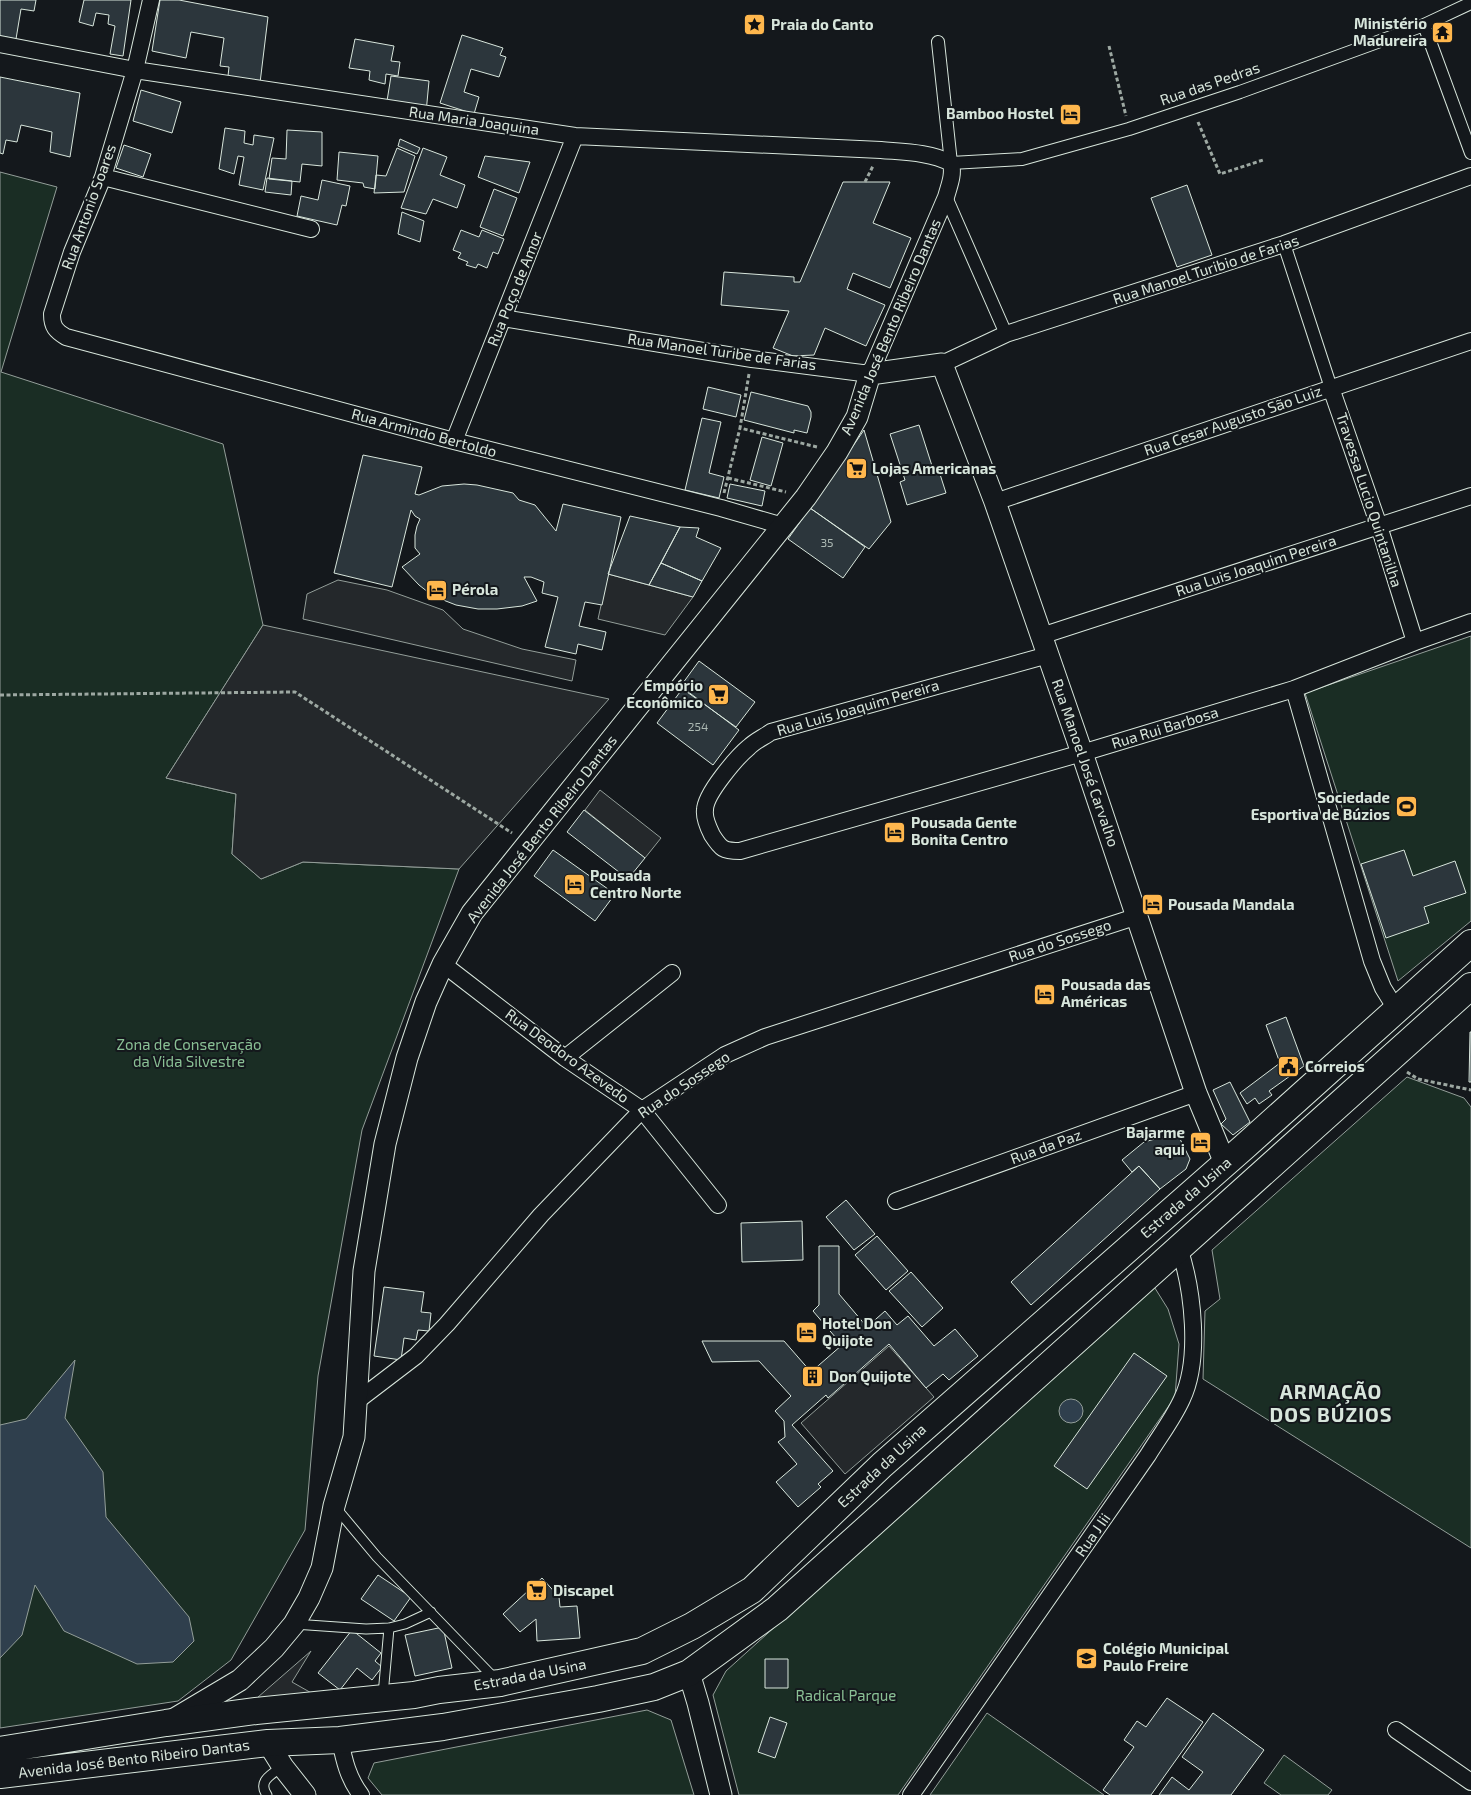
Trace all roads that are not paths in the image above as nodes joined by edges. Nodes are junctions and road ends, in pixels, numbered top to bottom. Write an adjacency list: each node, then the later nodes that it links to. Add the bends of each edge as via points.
1 (151, 0): 6 (street, Rua Antonio Soares)
2 (1471, 2): 3 (street, Rua das Pedras)
3 (1424, 25): 8 (street); 9 (street, Rua das Pedras, via 1129,129 1022,158)
4 (938, 42): 9 (street)
5 (0, 44): 6 (street, Rua Maria Joaquina)
6 (135, 70): 7 (street, Rua Maria Joaquina); 11 (street, Rua Antonio Soares)
7 (575, 136): 9 (street, Rua Maria Joaquina, via 881,150 918,153); 15 (street, Rua Poço de Amor)
8 (1471, 153)
9 (951, 163): 12 (street, Avenida José Bento Ribeiro Dantas, via 952,177)
10 (1471, 176): 14 (street, Rua Manoel Turibio de Farias)
11 (103, 177): 13 (street); 17 (street, Rua Antonio Soares, via 72,252 52,314 56,331)
12 (946, 197): 16 (street); 20 (street, Avenida José Bento Ribeiro Dantas)
13 (311, 229)
14 (1284, 244): 16 (street, Rua Manoel Turibio de Farias); 21 (street, Travessa Lucio Quintanilha)
15 (503, 318): 20 (street, Rua Manoel Turibe de Farias, via 752,359); 22 (street, Rua Poço de Amor)
16 (1006, 334): 19 (street, Rua Manoel Turibio de Farias)
17 (66, 337): 22 (street, Rua Armindo Bertoldo)
18 (1471, 340): 21 (street, Rua Cesar Augusto São Luiz)
19 (942, 364): 20 (street, Rua Manoel Turibe de Farias); 24 (street, Rua Manoel José Carvalho)
20 (870, 374): 25 (street, Avenida José Bento Ribeiro Dantas, via 857,417 837,452)
21 (1331, 388): 24 (street, Rua Cesar Augusto São Luiz); 26 (street, Travessa Lucio Quintanilha)
22 (454, 441): 25 (street, Rua Armindo Bertoldo)
23 (1471, 496): 26 (street, Rua Luis Joaquim Pereira)
24 (995, 502): 29 (street, Rua Manoel José Carvalho)
25 (783, 526): 35 (street, Avenida José Bento Ribeiro Dantas, via 472,913)
26 (1380, 526): 28 (street, Travessa Lucio Quintanilha); 29 (street, Rua Luis Joaquim Pereira)
27 (1471, 622): 28 (street, Rua Rui Barbosa)
28 (1415, 642): 30 (street, Rua Rui Barbosa)
29 (1045, 646): 31 (street, Rua Manoel José Carvalho); 32 (street, Rua Luis Joaquim Pereira, via 771,732 750,746 710,795 705,809 710,831 720,847 728,852)
30 (1294, 689): 31 (street, Rua Rui Barbosa); 38 (street, via 1372,961)
31 (1082, 753): 32 (street, Rua Rui Barbosa); 33 (street, Rua Manoel José Carvalho)
32 (740, 852)
33 (1138, 916): 44 (street, Rua Manoel José Carvalho); 45 (street, Rua do Sossego, via 765,1037 725,1055)
34 (1471, 943): 38 (main road, Estrada da Usina)
35 (443, 964): 40 (street, Rua Deodoro Azevedo); 50 (street, Avenida José Bento Ribeiro Dantas, via 407,1058 385,1144 364,1272)
36 (672, 973): 40 (street)
37 (1471, 986): 41 (main road, Estrada da Usina)
38 (1396, 1009): 39 (main road, Estrada da Usina)
39 (1361, 1042): 41 (main road, via 1362,1056 1368,1064); 42 (main road, Estrada da Usina)
40 (565, 1058): 45 (street, Rua Deodoro Azevedo)
41 (1386, 1061): 43 (main road, Estrada da Usina)
42 (1333, 1068): 43 (main road, via 1345,1064 1355,1067 1360,1075); 46 (main road, Estrada da Usina)
43 (1360, 1084): 49 (main road, Estrada da Usina)
44 (1196, 1093): 46 (street, Rua Manoel José Carvalho); 47 (street, Rua da Paz)
45 (642, 1110): 48 (street, Rua Deodoro Azevedo); 50 (street, Rua do Sossego, via 541,1215 416,1356)
46 (1225, 1163): 52 (main road, Estrada da Usina, via 882,1465)
47 (896, 1201)
48 (718, 1205)
49 (1179, 1248): 53 (main road, Estrada da Usina); 74 (street, Rua J Iii, via 1188,1280 1193,1348 1189,1379 1182,1399 1148,1455)
50 (357, 1401): 51 (street, Avenida José Bento Ribeiro Dantas, via 354,1438)
51 (334, 1506): 54 (lane); 55 (street, Avenida José Bento Ribeiro Dantas, via 322,1568)
52 (752, 1590): 53 (main road, via 771,1594); 58 (main road, Estrada da Usina, via 642,1651)
53 (778, 1609): 57 (main road, Estrada da Usina)
54 (431, 1612): 56 (lane); 58 (lane)
55 (294, 1624): 56 (lane); 61 (street, Avenida José Bento Ribeiro Dantas, via 240,1680)
56 (389, 1628): 60 (lane)
57 (688, 1673): 63 (main road, Estrada da Usina, via 654,1687 598,1699); 73 (street)
58 (500, 1683): 59 (main road, Estrada da Usina)
59 (414, 1695): 60 (main road, Estrada da Usina); 63 (main road, via 404,1711)
60 (382, 1698): 61 (main road, Estrada da Usina)
61 (166, 1723): 66 (main road, Avenida José Bento Ribeiro Dantas)
62 (1396, 1730): 69 (street)
63 (411, 1731): 64 (main road, Estrada da Usina)
64 (340, 1740): 65 (main road, Estrada da Usina); 72 (street, via 346,1767)
65 (268, 1743): 67 (street); 68 (main road, Avenida José Bento Ribeiro Dantas)
66 (0, 1750)
67 (283, 1767): 70 (lane, via 264,1782 263,1788); 71 (street)
68 (0, 1775)
69 (1471, 1782)
70 (268, 1795)
71 (304, 1795)
72 (360, 1795)
73 (721, 1795)
74 (911, 1795)

